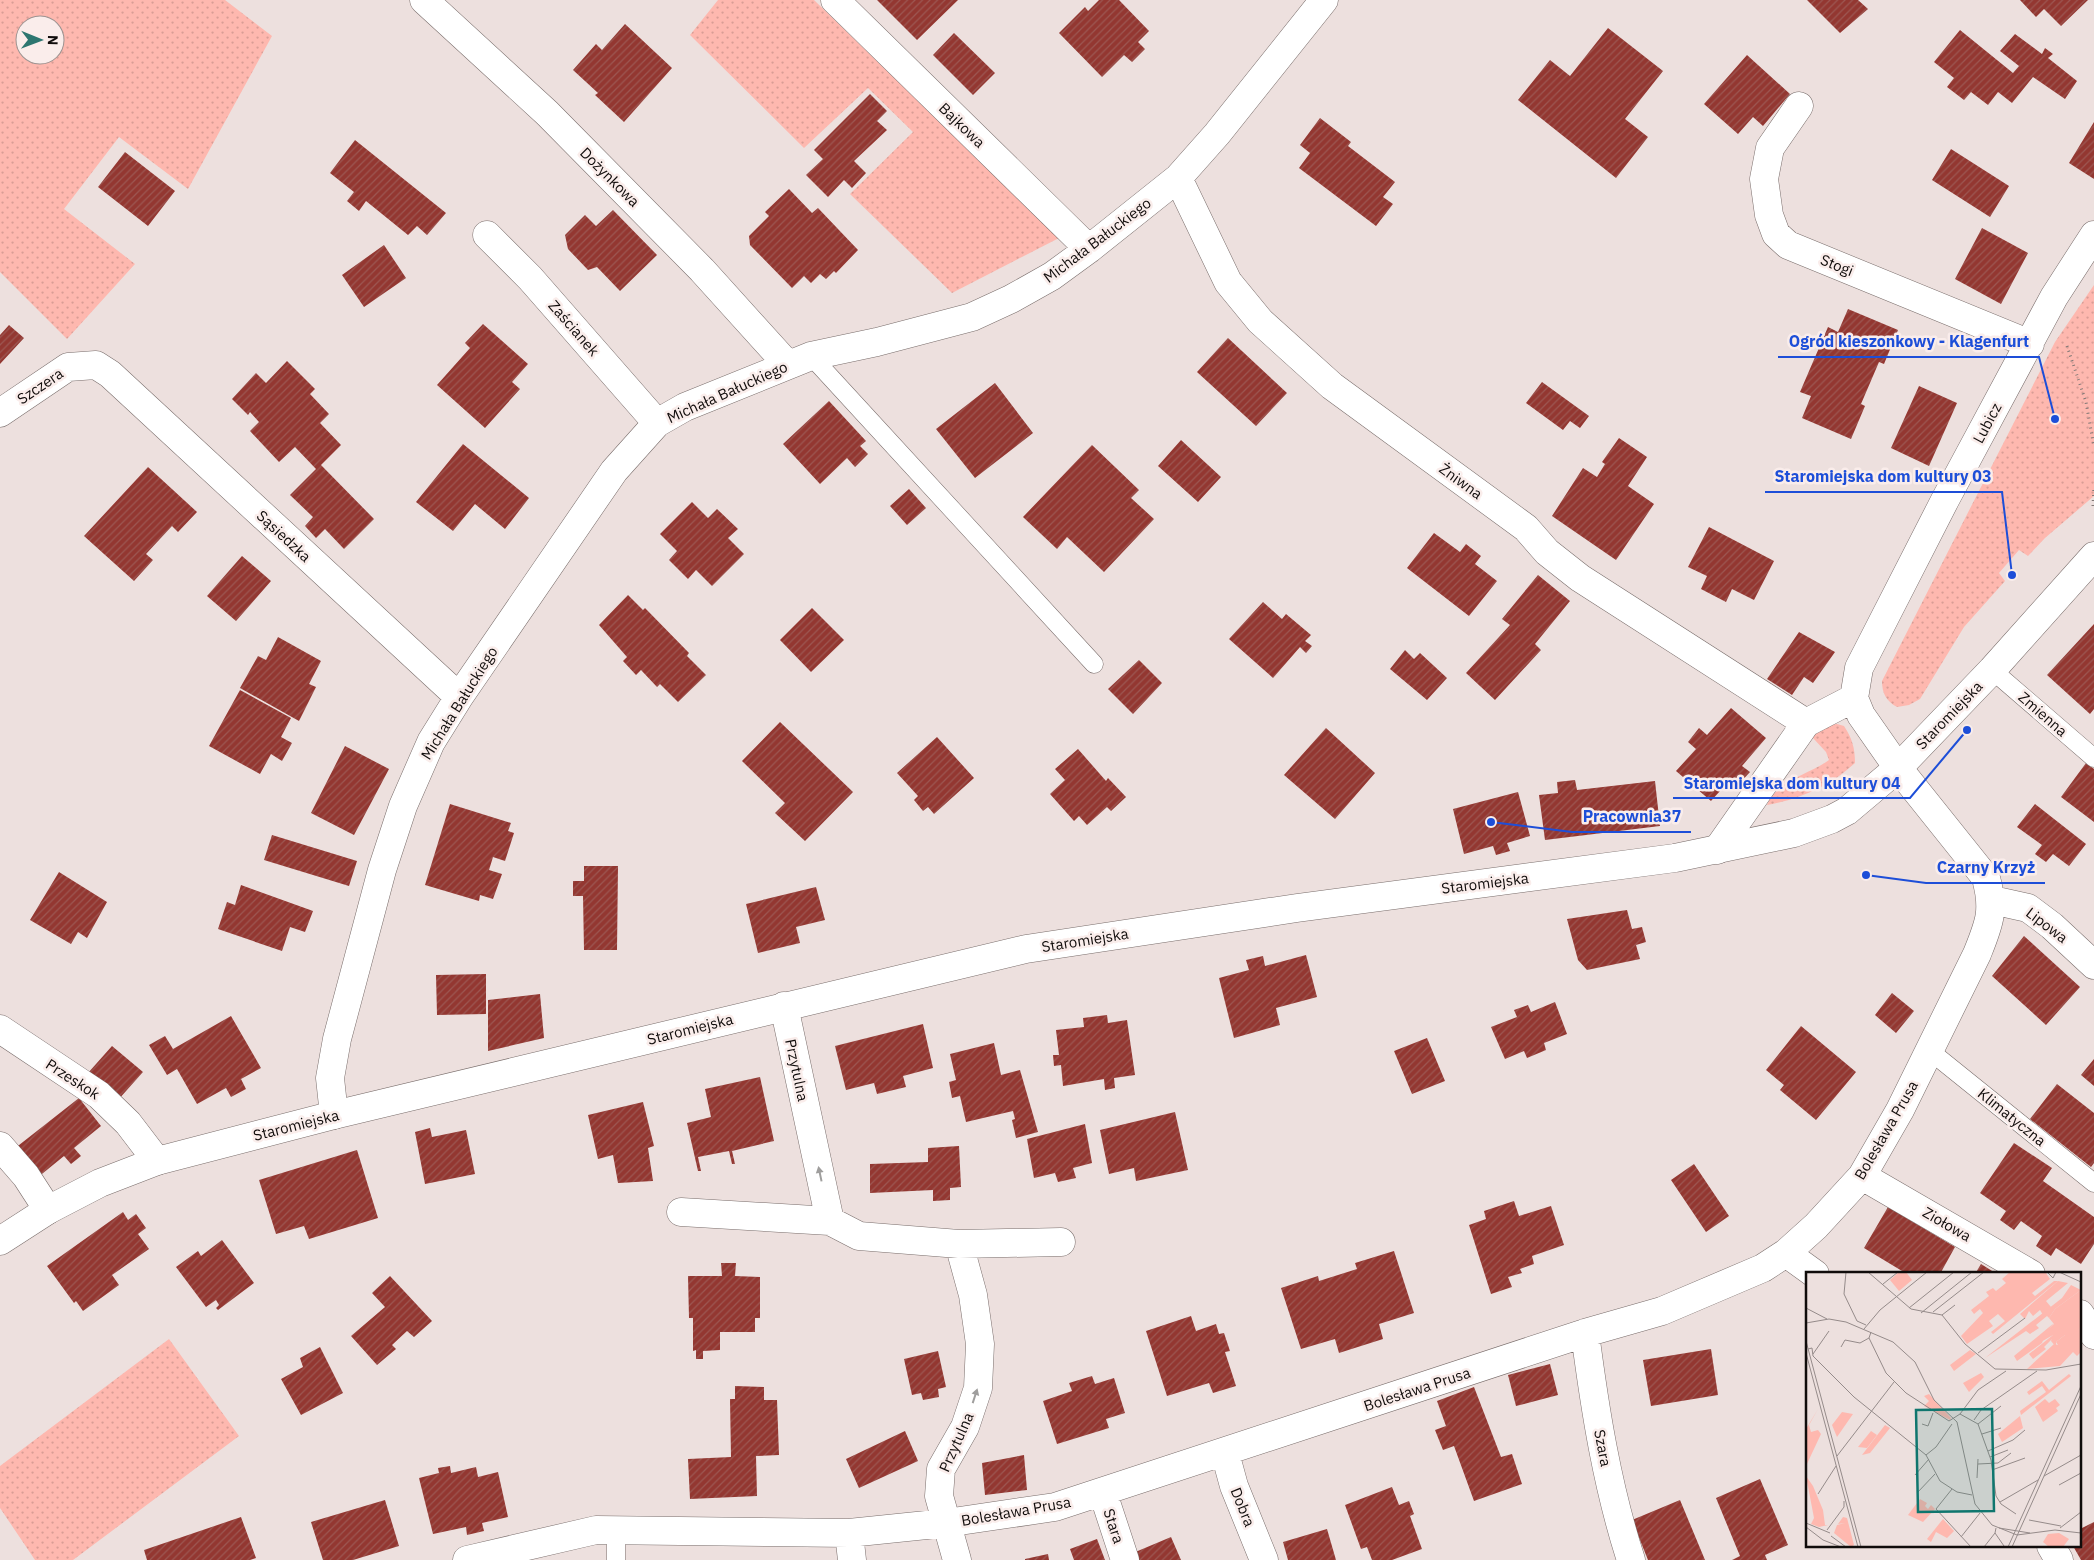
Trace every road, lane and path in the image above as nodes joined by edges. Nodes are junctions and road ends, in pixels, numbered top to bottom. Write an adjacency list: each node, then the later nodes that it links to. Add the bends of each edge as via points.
1 (424, 0): 11 (street, Dożynkowa, via 547,113 702,270)
2 (835, 0): 8 (street, Bajkowa)
3 (1324, 0): 5 (street, Michała Bałuckiego)
4 (1799, 106): 10 (street, Stogi, via 1770,148 1764,179 1769,215 1776,234 1788,245)
5 (1178, 178): 8 (street, Michała Bałuckiego); 24 (street, Żniwna, via 1228,282 1260,320 1332,386 1526,528 1547,552 1580,578)
6 (487, 235): 14 (street, Zaścianek, via 530,278)
7 (2094, 235): 10 (street, Lubicz, via 2071,268)
8 (1089, 249): 11 (street, Michała Bałuckiego, via 1035,285 972,317)
9 (2064, 341): 15 (path, via 2079,376)
10 (2030, 344): 23 (street, Lubicz, via 1859,668)
11 (799, 360): 14 (street, Michała Bałuckiego, via 685,407); 20 (lane)
12 (110, 374): 13 (street, Szczera, via 96,365 68,367); 22 (street, Sąsiedzka)
13 (0, 413)
14 (658, 423): 22 (street, Michała Bałuckiego, via 614,470)
15 (2093, 428): 16 (path)
16 (2094, 447)
17 (2094, 487): 18 (path)
18 (2093, 506)
19 (2094, 556): 21 (street, Staromiejska)
20 (1094, 664)
21 (1992, 670): 25 (lane, Zmienna); 26 (street, Staromiejska)
22 (459, 697): 33 (street, Michała Bałuckiego, via 432,742 403,806 382,870 336,1038 330,1078)
23 (1854, 698): 24 (street); 26 (street, via 1861,716)
24 (1806, 723): 27 (street)
25 (2094, 758)
26 (1898, 768): 27 (street, Staromiejska, via 1847,811 1832,819 1794,833); 28 (street, Bolesława Prusa, via 1986,878)
27 (1717, 850): 30 (street, Staromiejska, via 1219,919 1036,948)
28 (1992, 900): 29 (street, Lipowa, via 2028,908); 32 (street, Bolesława Prusa, via 1987,929 1977,954)
29 (2094, 965)
30 (784, 1006): 33 (street, Staromiejska); 40 (street, Przytulna, one-way to 30)
31 (0, 1029): 35 (street, Przeskok, via 100,1095 128,1123)
32 (1930, 1051): 36 (street, Bolesława Prusa); 37 (lane, Klimatyczna)
33 (334, 1115): 35 (street, Staromiejska)
34 (0, 1146): 38 (street, via 26,1176)
35 (157, 1161): 38 (street, Staromiejska, via 100,1183)
36 (1862, 1176): 44 (street, Bolesława Prusa); 46 (street, Ziołowa)
37 (2094, 1183)
38 (48, 1210): 41 (street, Staromiejska)
39 (681, 1212): 40 (street)
40 (830, 1221): 43 (street, via 859,1236)
41 (0, 1241)
42 (1061, 1242): 43 (street)
43 (959, 1244): 52 (street, Przytulna, one-way to 43, via 939,1496 941,1470 965,1427 978,1388 980,1344 973,1295)
44 (1786, 1253): 45 (street); 48 (street, Bolesława Prusa, via 1763,1268 1701,1296)
45 (1812, 1272)
46 (2028, 1272)
47 (2082, 1317): 49 (street)
48 (1585, 1333): 50 (street, Bolesława Prusa); 62 (street, Szara, via 1602,1447 1617,1518)
49 (2094, 1335)
50 (1225, 1453): 51 (street, Bolesława Prusa); 61 (street, Dobra, via 1234,1486)
51 (1103, 1492): 52 (street, Bolesława Prusa, via 1036,1511); 60 (street, Stara)
52 (946, 1523): 54 (street, Bolesława Prusa); 59 (street, Przytulna)
53 (616, 1528): 54 (street, Bolesława Prusa); 56 (street, Bolesława Prusa, via 565,1535); 57 (lane)
54 (849, 1533): 58 (street)
55 (2052, 1548): 63 (street)
56 (467, 1560)
57 (616, 1560)
58 (852, 1560)
59 (957, 1560)
60 (1124, 1560)
61 (1264, 1560)
62 (1631, 1560)
63 (2059, 1560)

